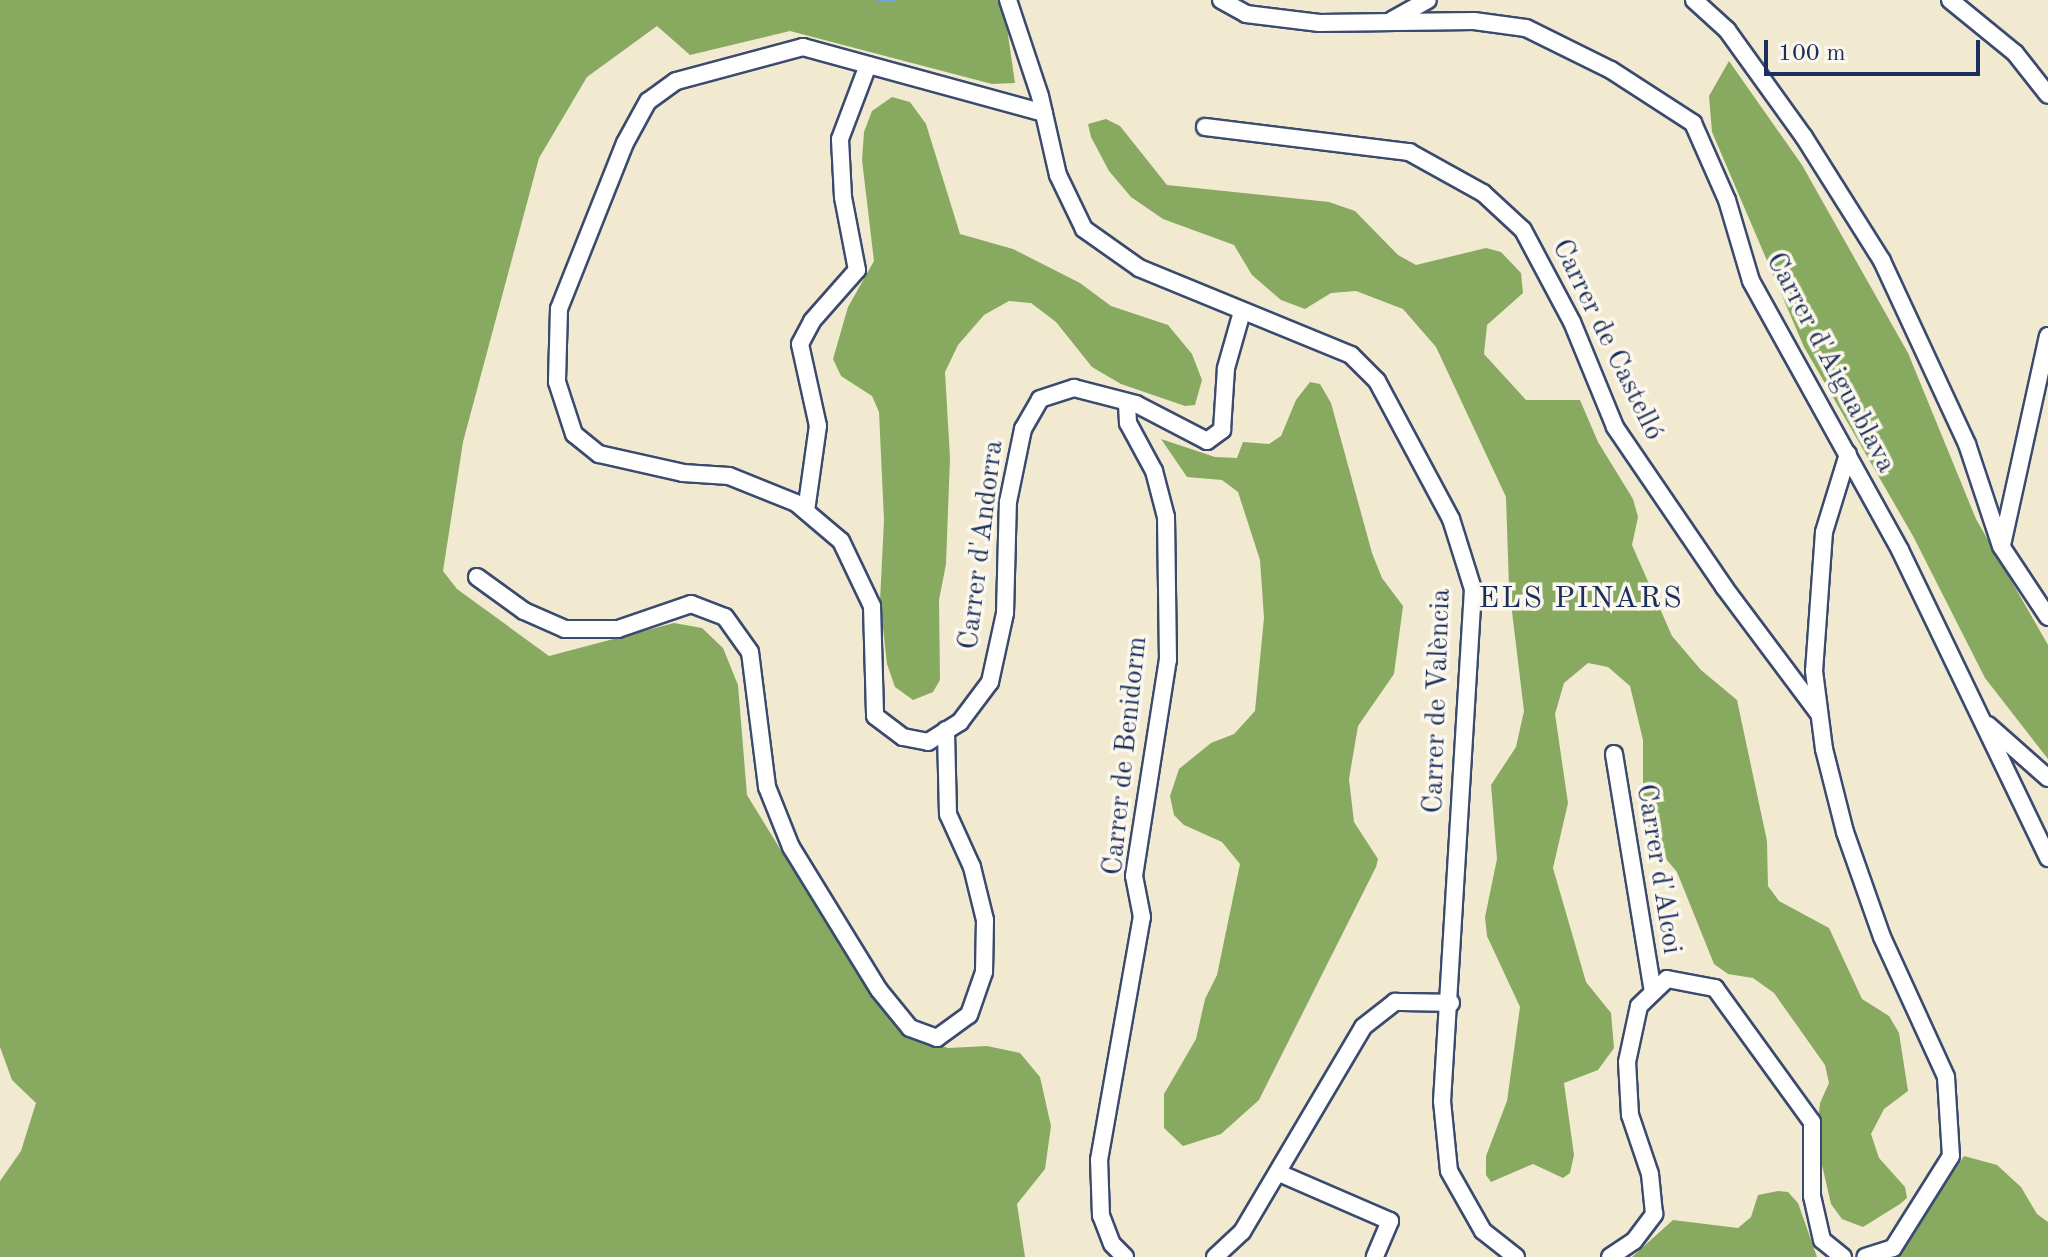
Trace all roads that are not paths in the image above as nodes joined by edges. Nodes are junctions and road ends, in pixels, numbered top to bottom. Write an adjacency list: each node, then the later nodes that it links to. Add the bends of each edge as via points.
1 (1008, 0): 9 (street, Carrer de València)
2 (1221, 0): 6 (street, Carrer d'Aiguablava, via 1246,14 1319,23)
3 (1428, 0): 6 (street)
4 (1694, 0): 16 (street, via 1727,30 1804,137 1882,261 1967,444)
5 (1950, 0): 8 (street, via 2015,53)
6 (1391, 20): 14 (street, Carrer d'Aiguablava, via 1526,28 1611,70 1693,123 1727,200 1751,281)
7 (868, 65): 9 (street); 15 (street, via 840,139 843,197 857,270 812,321 800,344 818,426); 15 (street, via 803,47 676,81 648,101 603,194 559,309 557,382 574,434 599,454 683,473 729,476)
8 (2048, 95)
9 (1044, 113): 11 (street, Carrer de València, via 1058,175 1084,229 1139,268)
10 (1205, 127): 19 (street, Carrer de Castelló, via 1409,152 1483,193 1523,230 1572,322 1615,427)
11 (1242, 312): 13 (street, Carrer d'Andorra, via 1226,368 1222,430 1207,441); 26 (street, Carrer de València, via 1351,355 1377,381 1451,519 1473,589)
12 (2048, 336): 16 (street)
13 (1127, 402): 21 (street, Carrer d'Andorra, via 1074,388 1040,399 1023,429 1008,502 1005,613 990,682 960,722); 28 (street, Carrer de Benidorm, via 1128,423 1154,471 1166,517 1168,660 1134,876 1142,917 1099,1160 1101,1216 1112,1244)
14 (1848, 454): 19 (street, via 1824,532 1814,671); 20 (street, Carrer d'Aiguablava)
15 (806, 511): 21 (street, via 841,541 872,606 875,716 903,737 928,742)
16 (2001, 546): 18 (street)
17 (477, 577): 21 (street, via 524,611 565,629 618,629 691,604 725,617 750,652 767,787 791,847 879,990 910,1028 937,1038 969,1015 984,959 985,920 972,867 948,814)
18 (2048, 617)
19 (1819, 714): 34 (street, via 1850,847 1882,937 1946,1077 1951,1156 1893,1248)
20 (1981, 718): 23 (street); 24 (street, Carrer d'Aiguablava)
21 (946, 730)
22 (1614, 754): 25 (street, Carrer d'Alcoi)
23 (2048, 778)
24 (2048, 858)
25 (1653, 992): 32 (street, via 1639,1006 1627,1062 1630,1115 1650,1174 1654,1214 1634,1241); 33 (street, via 1667,979 1715,988 1766,1055 1812,1122 1815,1210 1822,1240)
26 (1451, 1003): 27 (street, via 1395,1002 1363,1027 1330,1076); 31 (street, Carrer de València, via 1442,1101 1449,1171 1483,1231)
27 (1279, 1173): 29 (street, via 1242,1232); 30 (street, via 1390,1221)
28 (1125, 1257)
29 (1215, 1257)
30 (1375, 1257)
31 (1516, 1257)
32 (1610, 1257)
33 (1843, 1257)
34 (1865, 1257)

